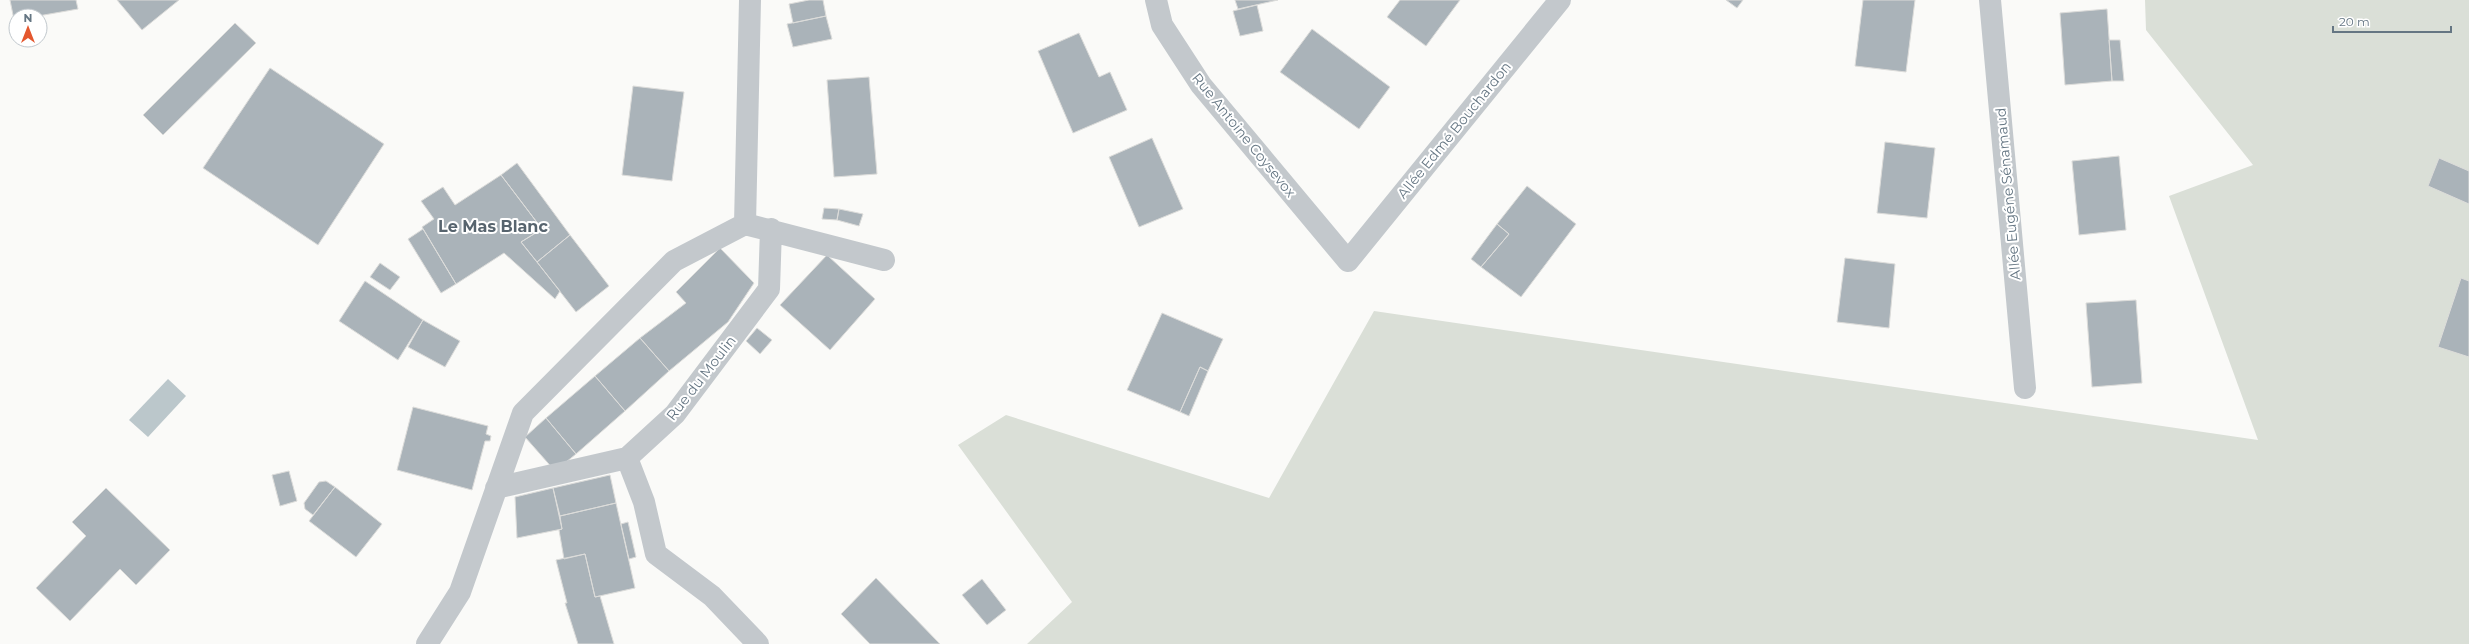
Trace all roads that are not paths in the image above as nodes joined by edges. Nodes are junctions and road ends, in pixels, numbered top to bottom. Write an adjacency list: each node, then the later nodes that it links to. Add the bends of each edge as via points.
1 (750, 0): 5 (street)
2 (1156, 0): 8 (street, Rue Antoine Coysevox, via 1162,25 1201,85)
3 (1560, 0): 8 (street, Allée Edmé Bouchardon)
4 (1990, 0): 9 (street, Allée Eugéne Sénamaud)
5 (745, 224): 6 (street); 11 (street, via 674,261 523,413)
6 (771, 229): 7 (street); 10 (street, Rue du Moulin, via 769,289 676,414)
7 (884, 260)
8 (1348, 261)
9 (2026, 388)
10 (627, 458): 11 (street, Rue du Moulin); 13 (street, via 644,502 656,554 712,596)
11 (496, 488): 12 (street, via 460,592)
12 (427, 644)
13 (758, 644)

